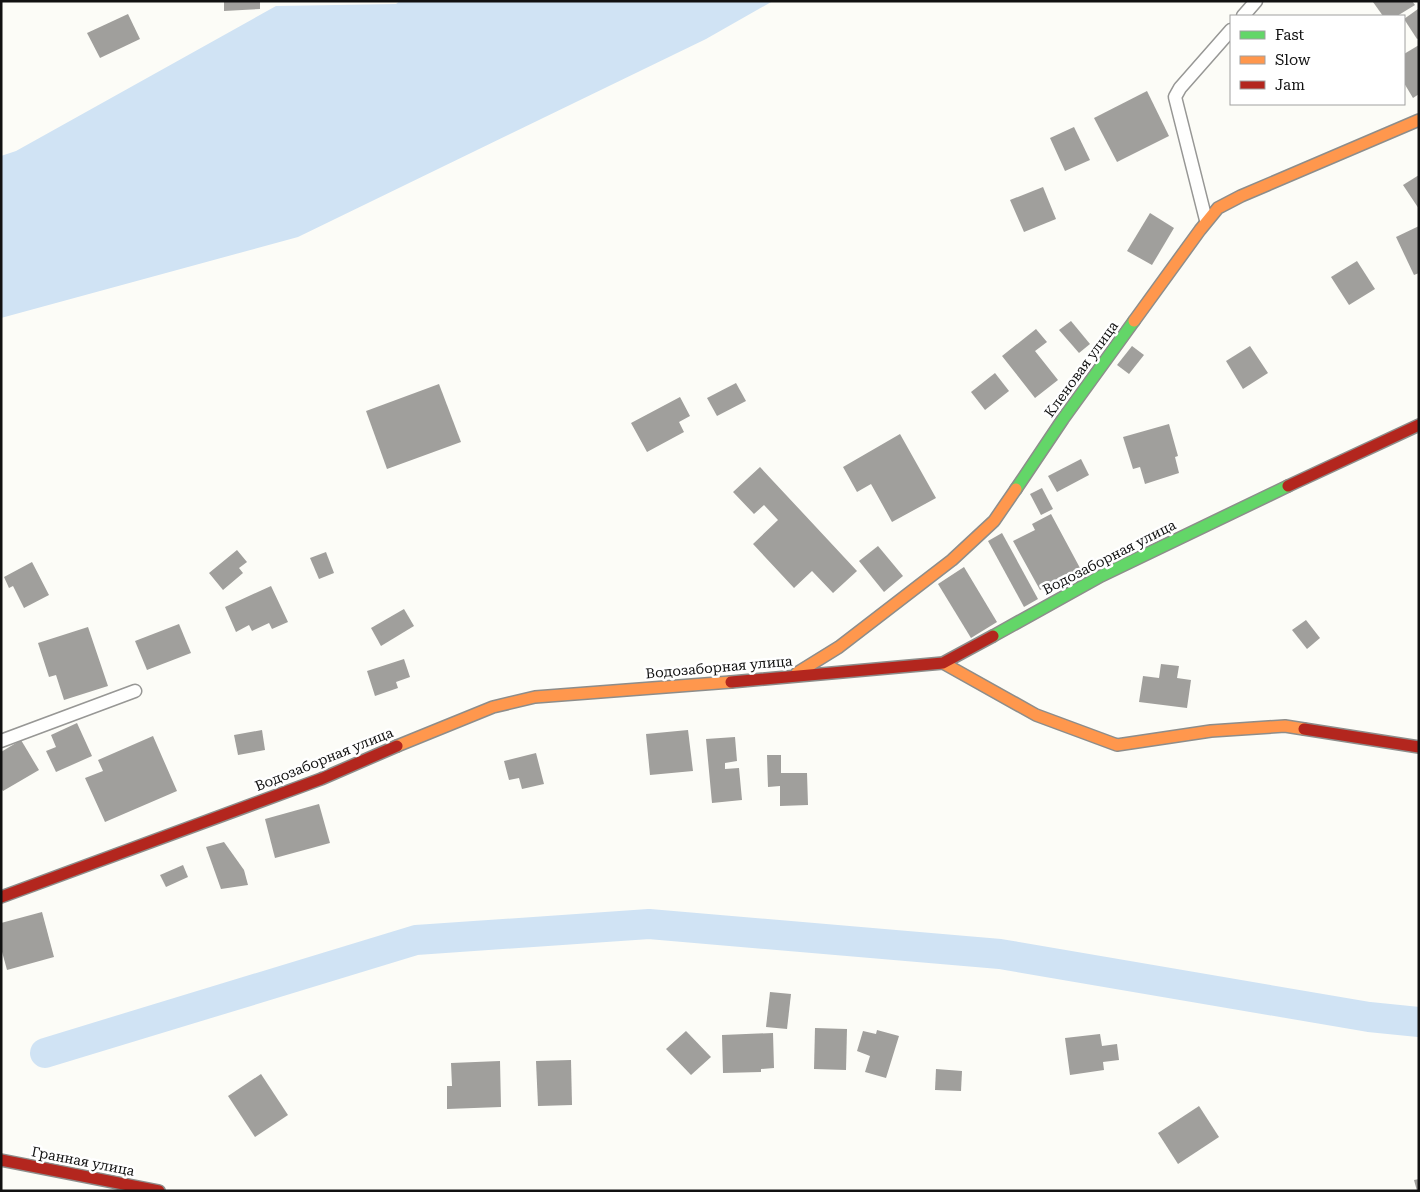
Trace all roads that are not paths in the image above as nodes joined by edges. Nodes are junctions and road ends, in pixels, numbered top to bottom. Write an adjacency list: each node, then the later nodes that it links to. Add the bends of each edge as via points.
1 (1256, 1): 2 (lane)
2 (1244, 15)
3 (1230, 31): 5 (lane, via 1175,97)
4 (1419, 120): 5 (street, Кленовая улица, via 1241,196 1218,208)
5 (1207, 222): 8 (street, Кленовая улица, via 1063,419 994,522 952,560 839,647)
6 (1419, 425): 7 (street, Водозаборная улица, via 1100,576)
7 (943, 663): 8 (street, Водозаборная улица); 11 (street, via 1036,715 1117,745 1211,731 1285,726)
8 (792, 677): 12 (street, Водозаборная улица, via 535,697 493,707 321,779)
9 (135, 690): 10 (lane)
10 (1, 741)
11 (1419, 747)
12 (1, 897)
13 (1, 1160): 14 (street, Гранная улица)
14 (159, 1191)

